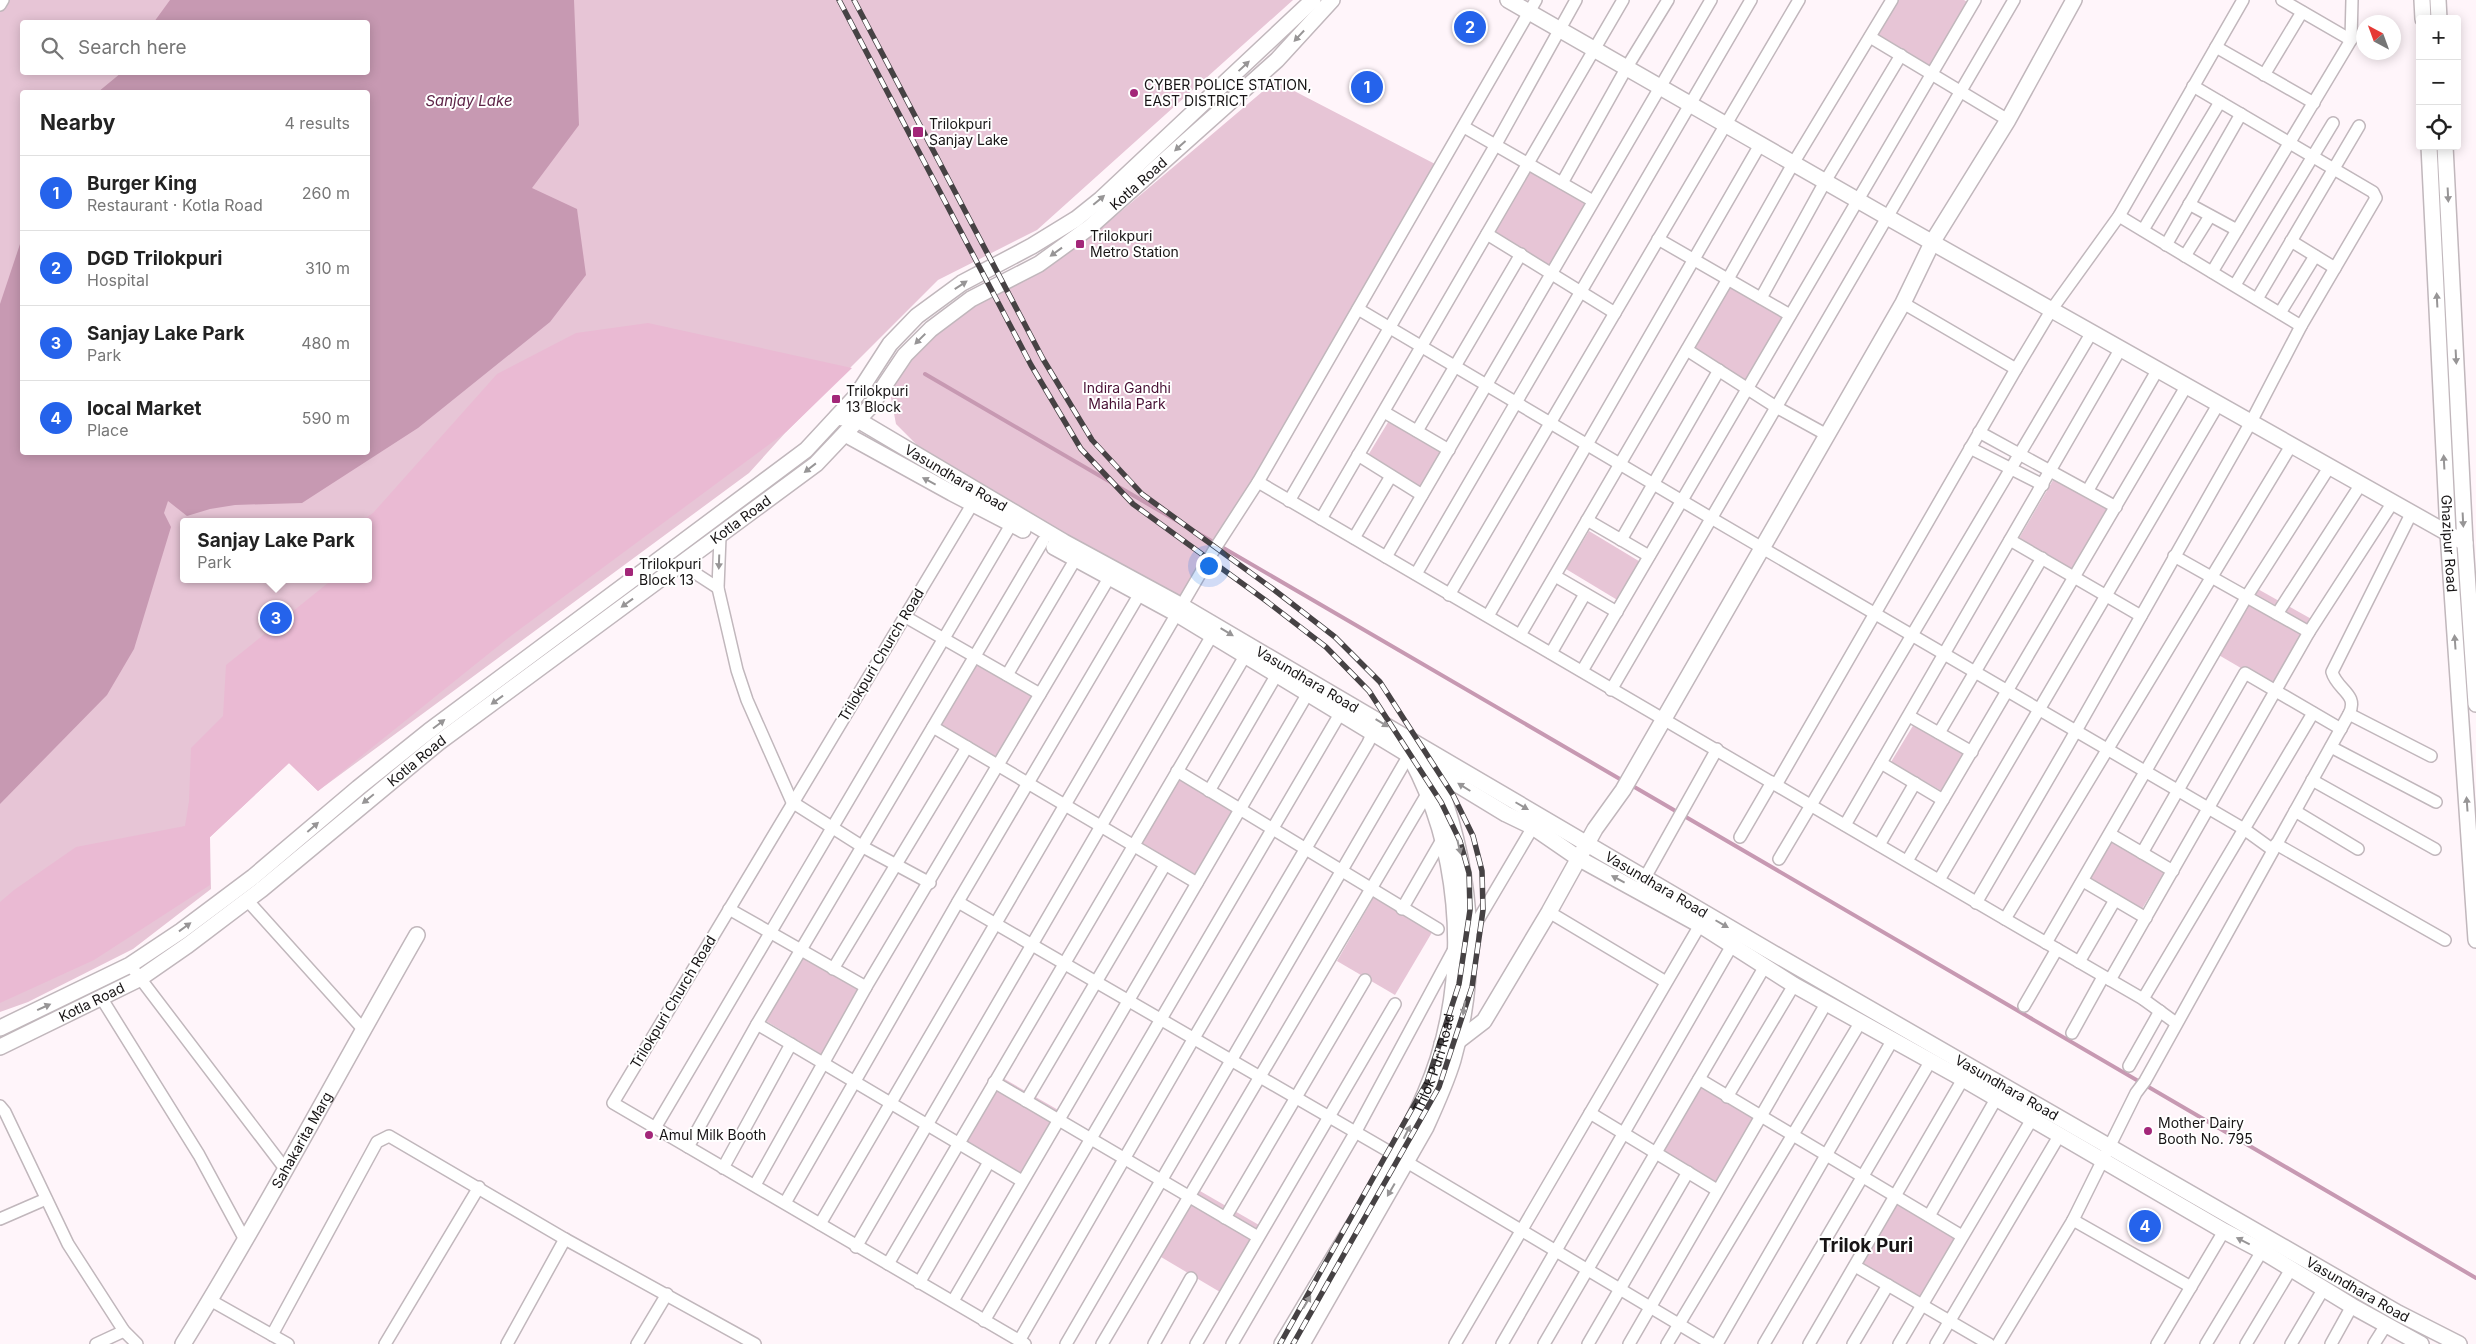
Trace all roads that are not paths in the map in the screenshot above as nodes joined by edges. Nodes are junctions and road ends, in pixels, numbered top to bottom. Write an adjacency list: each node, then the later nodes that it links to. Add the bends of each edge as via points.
1 (3, 0): 20 (street)
2 (1312, 0): 105 (street, Kotla Road, one-way to 2, via 857,395 890,344 918,316 962,283 1032,246 1082,214)
3 (1332, 0): 106 (street, Kotla Road, one-way to 106, via 1277,60 1090,227 1039,264 971,299 931,329 905,355)
4 (1508, 0): 21 (street)
5 (1576, 0): 25 (street)
6 (1622, 0): 29 (street)
7 (1668, 0): 31 (street)
8 (1711, 0): 35 (street)
9 (1751, 0): 39 (street)
10 (1799, 0): 43 (street)
11 (1892, 0): 26 (street)
12 (2014, 0): 36 (street)
13 (2074, 0): 41 (street)
14 (2243, 0): 28 (street)
15 (2282, 0): 22 (street)
16 (2352, 0): 27 (street)
17 (2422, 0): 23 (street)
18 (2438, 0): 24 (street)
19 (1973, 1): 32 (street)
20 (0, 5)
21 (1533, 6): 25 (street); 45 (street)
22 (2302, 12): 27 (street); 33 (street)
23 (2423, 15)
24 (2439, 15)
25 (1558, 29): 29 (street); 48 (street)
26 (1870, 37): 30 (street); 52 (street)
27 (2351, 40): 38 (street)
28 (2216, 47): 33 (street); 34 (street)
29 (1594, 48): 31 (street); 53 (street)
30 (1901, 55): 32 (street); 55 (street)
31 (1627, 67): 35 (street); 56 (street)
32 (1932, 74): 36 (street); 57 (street)
33 (2264, 75): 38 (street)
34 (2194, 86): 37 (street); 60 (street)
35 (1661, 87): 39 (street); 58 (street)
36 (1960, 91): 41 (street); 62 (street)
37 (2220, 102): 40 (street); 63 (street)
38 (2314, 103): 46 (street)
39 (1690, 104): 43 (street); 79 (street)
40 (2241, 114): 46 (street); 59 (street)
41 (2008, 120): 67 (street)
42 (2333, 123): 51 (street)
43 (1726, 124): 47 (street); 66 (street)
44 (2359, 126): 54 (street)
45 (1464, 127): 48 (street); 84 (street)
46 (2290, 143): 51 (street); 64 (street)
47 (1761, 144): 52 (street); 73 (street)
48 (1495, 146): 53 (street); 89 (street)
49 (2429, 150): 140 (street, Ghazipur Road, one-way to 49)
50 (2445, 150): 146 (street, Ghazipur Road, one-way to 146)
51 (2312, 156): 54 (street); 78 (street)
52 (1794, 162): 55 (street); 77 (street)
53 (1528, 163): 56 (street); 65 (street)
54 (2334, 169): 68 (street); 74 (street, via 2373,192 2376,198)
55 (1826, 180): 57 (street); 80 (street)
56 (1562, 183): 58 (street)
57 (1859, 200): 62 (street); 87 (street)
58 (1594, 201): 76 (street)
59 (2190, 204): 61 (street); 69 (street)
60 (2119, 216): 63 (street); 83 (street)
61 (2210, 216): 64 (street); 71 (street)
62 (1887, 217): 67 (street); 103 (street)
63 (2143, 230): 69 (street)
64 (2237, 230): 75 (street)
65 (1487, 234): 70 (street); 91 (street)
66 (1658, 240): 73 (street); 85 (street)
67 (1933, 241): 82 (street); 83 (street)
68 (2291, 241): 72 (street); 81 (street)
69 (2166, 245): 71 (street)
70 (1520, 254): 76 (street); 94 (street)
71 (2186, 256): 75 (street)
72 (2315, 256): 74 (street); 86 (street)
73 (1694, 259): 77 (street); 113 (street)
74 (2335, 268): 88 (street)
75 (2212, 272): 78 (street)
76 (1552, 273): 79 (street); 98 (street)
77 (1728, 279): 80 (street); 93 (street)
78 (2234, 285): 81 (street)
79 (1581, 291): 85 (street); 101 (street)
80 (1761, 298): 87 (street)
81 (2257, 298): 86 (street)
82 (1903, 303): 95 (street); 112 (street)
83 (2052, 309): 90 (street); 95 (street)
84 (1358, 310): 89 (street); 124 (street)
85 (1615, 313): 108 (street)
86 (2280, 313): 88 (street)
87 (1790, 315): 100 (street)
88 (2302, 326): 107 (street)
89 (1389, 329): 91 (street); 132 (street)
90 (2092, 332): 92 (street); 117 (street)
91 (1422, 346): 94 (street); 104 (street)
92 (2121, 348): 96 (street); 122 (street)
93 (1686, 350): 97 (street); 119 (street)
94 (1455, 366): 98 (street); 109 (street)
95 (2016, 369): 110 (street)
96 (2158, 369): 99 (street); 128 (street)
97 (1719, 370): 100 (street); 125 (street)
98 (1486, 385): 101 (street); 116 (street)
99 (2187, 385): 102 (street); 134 (street)
100 (1748, 388): 103 (street); 131 (street)
101 (1516, 402): 108 (street); 154 (street)
102 (2219, 403): 107 (street); 163 (street)
103 (1776, 407): 112 (street); 136 (street)
104 (1384, 412): 109 (street); 118 (street)
105 (837, 416): 106 (street, Vasundhara Road); 111 (street); 285 (street, Kotla Road, one-way to 105, via 254,878 430,731 806,450)
106 (858, 420): 111 (street, Kotla Road); 130 (street, Vasundhara Road)
107 (2251, 422): 114 (street); 149 (street)
108 (1550, 423): 113 (street); 162 (street)
109 (1417, 431): 116 (street)
110 (1979, 432): 115 (street); 117 (street)
111 (845, 434): 130 (street, Vasundhara Road, one-way to 111); 141 (street, Kotla Road, one-way to 141, via 816,464)
112 (1827, 435): 147 (street)
113 (1588, 444): 119 (street); 170 (street)
114 (2292, 444): 120 (street); 156 (street)
115 (1970, 448): 121 (street); 167 (street)
116 (1448, 450): 129 (street)
117 (2020, 454): 121 (street); 122 (street)
118 (1358, 455): 123 (street); 137 (street)
119 (1620, 463): 125 (street); 138 (street)
120 (2330, 466): 126 (street); 164 (street)
121 (2011, 468): 127 (street); 174 (street)
122 (2050, 470): 127 (street); 128 (street)
123 (1391, 476): 129 (street); 142 (street)
124 (1258, 482): 132 (street); 165 (street)
125 (1654, 483): 131 (street); 143 (street)
126 (2361, 484): 133 (street); 168 (street)
127 (2043, 485): 144 (street)
128 (2088, 490): 134 (street)
129 (1422, 495): 150 (street)
130 (976, 498): 139 (street, Vasundhara Road); 165 (street, Vasundhara Road, via 1064,542); 169 (street, Trilokpuri Church Road)
131 (1682, 500): 136 (street); 148 (street)
132 (1289, 501): 137 (street)
133 (2393, 502): 135 (street); 172 (street)
134 (2116, 507): 158 (street)
135 (2411, 514): 140 (street); 194 (street, via 2332,672 2352,700)
136 (1711, 518): 147 (street); 185 (street)
137 (1321, 519): 142 (street)
138 (1587, 520): 143 (street); 155 (street)
139 (1012, 523): 145 (street, Vasundhara Road); 176 (street)
140 (2448, 533): 146 (street); 276 (street, Ghazipur Road, one-way to 140)
141 (720, 537): 153 (street, Kotla Road); 159 (street, one-way to 159)
142 (1354, 538): 150 (street)
143 (1621, 540): 148 (street)
144 (2010, 540): 151 (street); 178 (street)
145 (1043, 541): 152 (street, Vasundhara Road); 179 (street)
146 (2465, 543): 190 (street, Ghazipur Road)
147 (1762, 547): 167 (street); 196 (street)
148 (1649, 556): 166 (street)
149 (2174, 556): 156 (street); 171 (street)
150 (1386, 557): 154 (street)
151 (2042, 558): 158 (street); 181 (street)
152 (1075, 560): 157 (street, Vasundhara Road); 184 (street)
153 (681, 564): 159 (street); 260 (street, Kotla Road, one-way to 260, via 438,743)
154 (1416, 574): 162 (street)
155 (1555, 576): 161 (street); 173 (street)
156 (2211, 576): 164 (street); 205 (street)
157 (1109, 578): 160 (street, Vasundhara Road); 189 (street)
158 (2074, 578): 163 (street); 186 (street)
159 (718, 588): 222 (street, via 747,700)
160 (1139, 594): 165 (street, Vasundhara Road); 215 (street)
161 (1585, 594): 166 (street); 177 (street)
162 (1449, 595): 170 (street)
163 (2106, 596): 171 (street); 191 (street)
164 (2247, 596): 168 (street); 213 (street)
165 (1180, 610): 175 (street, Vasundhara Road); 211 (street, Vasundhara Road, one-way to 211); 224 (street)
166 (1617, 612): 182 (street)
167 (1875, 613): 174 (street); 216 (street)
168 (2277, 614): 172 (street)
169 (904, 616): 176 (street); 222 (street, Trilokpuri Church Road)
170 (1488, 616): 173 (street)
171 (2141, 616): 199 (street)
172 (2309, 632): 187 (street)
173 (1520, 635): 177 (street)
174 (1912, 635): 178 (street); 225 (street)
175 (1211, 637): 180 (street, Vasundhara Road); 230 (street)
176 (943, 638): 179 (street); 232 (street)
177 (1550, 653): 182 (street)
178 (1944, 654): 181 (street); 195 (street)
179 (975, 656): 184 (street); 197 (street)
180 (1245, 656): 183 (street, Vasundhara Road); 212 (street)
181 (1975, 671): 186 (street); 201 (street)
182 (1582, 672): 185 (street)
183 (1277, 674): 188 (street, Vasundhara Road); 220 (street)
184 (1007, 675): 189 (street)
185 (1610, 690): 196 (street)
186 (2008, 691): 191 (street); 206 (street)
187 (2277, 691): 193 (street); 219 (street, via 2245,673); 227 (street)
188 (1308, 693): 192 (street, Vasundhara Road); 226 (street)
189 (1040, 694): 210 (street)
190 (2476, 704)
191 (2039, 709): 199 (street); 254 (street)
192 (1341, 712): 200 (street, Vasundhara Road); 233 (street)
193 (2313, 712): 198 (street); 234 (street)
194 (2349, 714): 198 (street); 208 (street)
195 (1909, 716): 201 (street); 209 (street)
196 (1664, 718): 204 (street); 238 (street, via 1623,790)
197 (933, 727): 202 (street); 242 (street)
198 (2341, 729): 203 (street)
199 (2076, 730): 205 (street); 263 (street)
200 (1373, 732): 207 (street, Vasundhara Road); 244 (street)
201 (1939, 733): 206 (street)
202 (966, 747): 210 (street); 250 (street)
203 (2331, 747): 214 (street); 223 (street)
204 (1716, 749): 216 (street); 258 (street)
205 (2108, 749): 213 (street); 268 (street)
206 (1972, 752): 221 (street)
207 (1409, 755): 211 (street, Vasundhara Road); 218 (street, Trilok Puri Road); 252 (street)
208 (2431, 756)
209 (1882, 763): 217 (street); 229 (street)
210 (998, 765): 215 (street); 256 (street)
211 (1436, 767): 218 (street); 231 (street, Vasundhara Road, one-way to 211, via 1506,814); 238 (street, Vasundhara Road, one-way to 238); 274 (street, Trilok Puri Road, one-way to 274, via 1462,861)
212 (1177, 771): 220 (street); 240 (street)
213 (2146, 772): 219 (street); 235 (street)
214 (2312, 780): 228 (street); 245 (street)
215 (1027, 783): 224 (street); 262 (street)
216 (1774, 783): 225 (street); 236 (street)
217 (1916, 783): 221 (street); 239 (street)
218 (1424, 788): 237 (street, Trilok Puri Road); 259 (street)
219 (2178, 790): 227 (street); 246 (street)
220 (1209, 791): 226 (street)
221 (1944, 800): 249 (street)
222 (792, 802): 232 (street); 264 (street, Trilokpuri Church Road)
223 (2436, 802)
224 (1066, 805): 230 (street); 269 (street)
225 (1811, 805): 229 (street); 248 (street)
226 (1240, 809): 233 (street); 257 (street)
227 (2209, 809): 234 (street); 253 (street)
228 (2295, 811): 241 (street); 243 (street)
229 (1846, 825): 239 (street)
230 (1100, 827): 240 (street); 278 (street)
231 (1533, 827): 247 (street, Vasundhara Road); 274 (street, Trilok Puri Road)
232 (832, 828): 242 (street); 272 (street)
233 (1272, 828): 244 (street); 302 (street)
234 (2244, 829): 241 (street); 297 (street)
235 (2110, 834): 246 (street); 255 (street)
236 (1740, 837)
237 (1443, 838): 265 (street); 279 (street, Trilok Puri Road, via 1450,874)
238 (1587, 843): 247 (street); 258 (street, Vasundhara Road)
239 (1879, 845): 249 (street)
240 (1133, 846): 251 (street); 284 (street)
241 (2275, 847): 275 (street); 304 (street)
242 (863, 848): 250 (street); 282 (street)
243 (2358, 848)
244 (1307, 849): 252 (street); 309 (street)
245 (2435, 849)
246 (2142, 852): 253 (street)
247 (1578, 858): 258 (street, Vasundhara Road, one-way to 247); 266 (street)
248 (1779, 859)
249 (1907, 861): 254 (street)
250 (895, 864): 256 (street); 287 (street)
251 (1165, 865): 257 (street); 291 (street)
252 (1341, 870): 259 (street); 315 (street)
253 (2173, 871): 267 (street)
254 (1939, 880): 263 (street)
255 (2083, 881): 261 (street); 277 (street)
256 (930, 883): 294 (street)
257 (1197, 883): 296 (street)
258 (1641, 884): 270 (street, Vasundhara Road); 344 (street, Vasundhara Road, one-way to 344)
259 (1370, 888): 265 (street); 319 (street)
260 (248, 900): 289 (street, Kotla Road); 307 (street)
261 (2115, 900): 267 (street); 283 (street)
262 (958, 902): 269 (street); 322 (street)
263 (1976, 903): 268 (street)
264 (729, 909): 272 (street); 336 (street, Trilokpuri Church Road, via 613,1103)
265 (1402, 909): 271 (street)
266 (1549, 912): 292 (street); 310 (street, via 1484,1021)
267 (2146, 918): 288 (street)
268 (2005, 919): 277 (street)
269 (997, 924): 278 (street); 328 (street)
270 (1700, 925): 280 (street, Vasundhara Road); 292 (street)
271 (1438, 929)
272 (770, 932): 282 (street); 336 (street)
273 (417, 935): 307 (street, Sahakarita Marg)
274 (1469, 936): 279 (street); 310 (street, Trilok Puri Road, one-way to 310, via 1465,999)
275 (2445, 940)
276 (2476, 940)
277 (2046, 943): 281 (street)
278 (1032, 944): 284 (street); 335 (street)
279 (1455, 946): 313 (street, Trilok Puri Road); 337 (street)
280 (1731, 947): 286 (street, Vasundhara Road); 338 (street)
281 (2057, 949): 283 (street); 300 (street)
282 (801, 950): 287 (street); 305 (street)
283 (2079, 962): 288 (street)
284 (1065, 963): 291 (street); 323 (street)
285 (130, 965): 289 (street); 306 (street, Kotla Road, one-way to 285)
286 (1765, 966): 293 (street, Vasundhara Road); 320 (street)
287 (833, 968): 294 (street)
288 (2107, 978): 297 (street); 308 (street)
289 (139, 979): 295 (street, Kotla Road); 352 (street)
290 (1365, 980): 324 (street)
291 (1096, 981): 296 (street); 327 (street)
292 (1666, 982): 330 (street)
293 (1794, 985): 298 (street, Vasundhara Road); 325 (street)
294 (866, 987): 317 (street)
295 (102, 999): 314 (street, Kotla Road); 374 (street, via 200,1155)
296 (1128, 1000): 302 (street); 334 (street)
297 (2142, 1000): 301 (street)
298 (1827, 1002): 303 (street, Vasundhara Road); 331 (street)
299 (1396, 1004): 332 (street)
300 (2024, 1006)
301 (2160, 1011): 304 (street); 318 (street)
302 (1161, 1018): 309 (street); 341 (street)
303 (1860, 1022): 311 (street, Vasundhara Road); 339 (street)
304 (2176, 1023): 344 (street)
305 (757, 1024): 312 (street); 343 (street)
306 (0, 1028)
307 (363, 1029): 352 (street, Sahakarita Marg)
308 (2072, 1033)
309 (1194, 1038): 315 (street); 347 (street)
310 (1458, 1041): 313 (street); 348 (street, Trilok Puri Road, via 1443,1090)
311 (1892, 1041): 316 (street, Vasundhara Road); 346 (street)
312 (791, 1044): 317 (street); 351 (street)
313 (1442, 1044): 348 (street, Trilok Puri Road, one-way to 313)
314 (0, 1047)
315 (1231, 1060): 319 (street); 355 (street)
316 (1930, 1062): 321 (street, Vasundhara Road); 354 (street)
317 (823, 1063): 322 (street); 357 (street)
318 (2129, 1066)
319 (1260, 1077): 324 (street); 360 (street)
320 (1699, 1079): 325 (street); 345 (street)
321 (1963, 1079): 326 (street, Vasundhara Road); 361 (street)
322 (854, 1081): 328 (street); 363 (street)
323 (994, 1082): 327 (street); 342 (street)
324 (1295, 1097): 332 (street); 365 (street)
325 (1727, 1097): 331 (street)
326 (1996, 1099): 333 (street, Vasundhara Road); 364 (street)
327 (1026, 1101): 334 (street)
328 (891, 1102): 335 (street); 368 (street)
329 (0, 1106): 362 (street, via 6,1112)
330 (1590, 1113): 338 (street); 369 (street)
331 (1760, 1116): 339 (street); 359 (street)
332 (1330, 1117): 337 (street); 372 (street)
333 (2032, 1119): 340 (street, Vasundhara Road); 371 (street)
334 (1058, 1120): 341 (street); 356 (street)
335 (926, 1124): 342 (street); 375 (street)
336 (655, 1128): 343 (street, Trilokpuri Church Road)
337 (1355, 1133): 348 (street); 415 (street)
338 (1625, 1134): 345 (street); 376 (street)
339 (1792, 1134): 346 (street); 396 (street)
340 (2059, 1136): 350 (street, Vasundhara Road); 395 (street)
341 (1090, 1138): 347 (street); 394 (street)
342 (959, 1144): 349 (street); 378 (street)
343 (688, 1147): 351 (street, Trilokpuri Church Road)
344 (2110, 1147): 350 (street); 398 (street, Vasundhara Road)
345 (1656, 1152): 353 (street); 381 (street)
346 (1824, 1155): 354 (street); 424 (street)
347 (1124, 1158): 355 (street); 401 (street)
348 (1401, 1158): 369 (street); 402 (street, Trilok Puri Road, one-way to 402); 416 (street, Trilok Puri Road, one-way to 348)
349 (989, 1162): 356 (street); 383 (street)
350 (2104, 1162): 367 (street); 370 (street, Vasundhara Road)
351 (723, 1168): 357 (street, Trilokpuri Church Road)
352 (286, 1170): 374 (street, Sahakarita Marg)
353 (1688, 1172): 359 (street); 387 (street)
354 (1863, 1177): 361 (street); 425 (street)
355 (1160, 1179): 360 (street); 411 (street)
356 (1022, 1181): 390 (street)
357 (754, 1186): 363 (street, Trilokpuri Church Road)
358 (479, 1187): 373 (street); 400 (street, via 389,1136 381,1138); 407 (street)
359 (1717, 1190): 393 (street)
360 (1189, 1196): 365 (street); 412 (street)
361 (1896, 1196): 364 (street); 379 (street)
362 (46, 1199): 366 (street); 399 (street, via 68,1244)
363 (785, 1204): 368 (street, Trilokpuri Church Road)
364 (1929, 1216): 371 (street)
365 (1225, 1218): 372 (street)
366 (0, 1220)
367 (2072, 1220): 385 (street); 431 (street)
368 (820, 1224): 375 (street, Trilokpuri Church Road)
369 (1522, 1230): 376 (street); 417 (street)
370 (2224, 1231): 377 (street, Vasundhara Road, one-way to 370); 385 (street)
371 (1962, 1236): 391 (street)
372 (1258, 1237): 414 (street)
373 (565, 1239): 388 (street); 408 (street)
374 (245, 1240): 389 (street, Sahakarita Marg)
375 (856, 1247): 378 (street, Trilokpuri Church Road)
376 (1556, 1251): 381 (street); 418 (street)
377 (2262, 1251): 380 (street, Vasundhara Road); 433 (street)
378 (888, 1264): 383 (street, Trilokpuri Church Road)
379 (1855, 1266): 384 (street); 426 (street)
380 (2291, 1269): 386 (street, Vasundhara Road); 434 (street)
381 (1589, 1270): 387 (street); 419 (street)
382 (1191, 1278): 413 (street)
383 (919, 1283): 390 (street, Trilokpuri Church Road)
384 (1888, 1285): 391 (street); 427 (street)
385 (2191, 1287): 432 (street)
386 (2324, 1288): 392 (street, Vasundhara Road); 435 (street)
387 (1621, 1289): 393 (street); 420 (street)
388 (667, 1294): 409 (street); 410 (street)
389 (210, 1300): 400 (street); 405 (street, Sahakarita Marg)
390 (953, 1301): 394 (street, Trilokpuri Church Road)
391 (1922, 1305): 395 (street); 428 (street)
392 (2352, 1306): 397 (street, Vasundhara Road); 436 (street)
393 (1650, 1308): 396 (street); 421 (street)
394 (984, 1320): 401 (street, Trilokpuri Church Road)
395 (1949, 1322): 429 (street); 430 (street)
396 (1679, 1324): 422 (street); 423 (street)
397 (2386, 1324): 437 (street); 438 (street, Vasundhara Road)
398 (2428, 1328): 438 (street); 439 (street, Vasundhara Road)
399 (124, 1331): 403 (street); 404 (street)
400 (272, 1335): 406 (street)
401 (1022, 1342)
402 (1302, 1343)
403 (96, 1344)
404 (137, 1344)
405 (183, 1344)
406 (288, 1344)
407 (385, 1344)
408 (507, 1344)
409 (637, 1344)
410 (756, 1344)
411 (1066, 1344)
412 (1102, 1344)
413 (1154, 1344)
414 (1196, 1344)
415 (1232, 1344)
416 (1282, 1344)
417 (1455, 1344)
418 (1502, 1344)
419 (1544, 1344)
420 (1588, 1344)
421 (1629, 1344)
422 (1667, 1344)
423 (1712, 1344)
424 (1717, 1344)
425 (1764, 1344)
426 (1809, 1344)
427 (1853, 1344)
428 (1899, 1344)
429 (1936, 1344)
430 (1989, 1344)
431 (1998, 1344)
432 (2157, 1344)
433 (2206, 1344)
434 (2246, 1344)
435 (2291, 1344)
436 (2331, 1344)
437 (2374, 1344)
438 (2420, 1344)
439 (2459, 1344)

